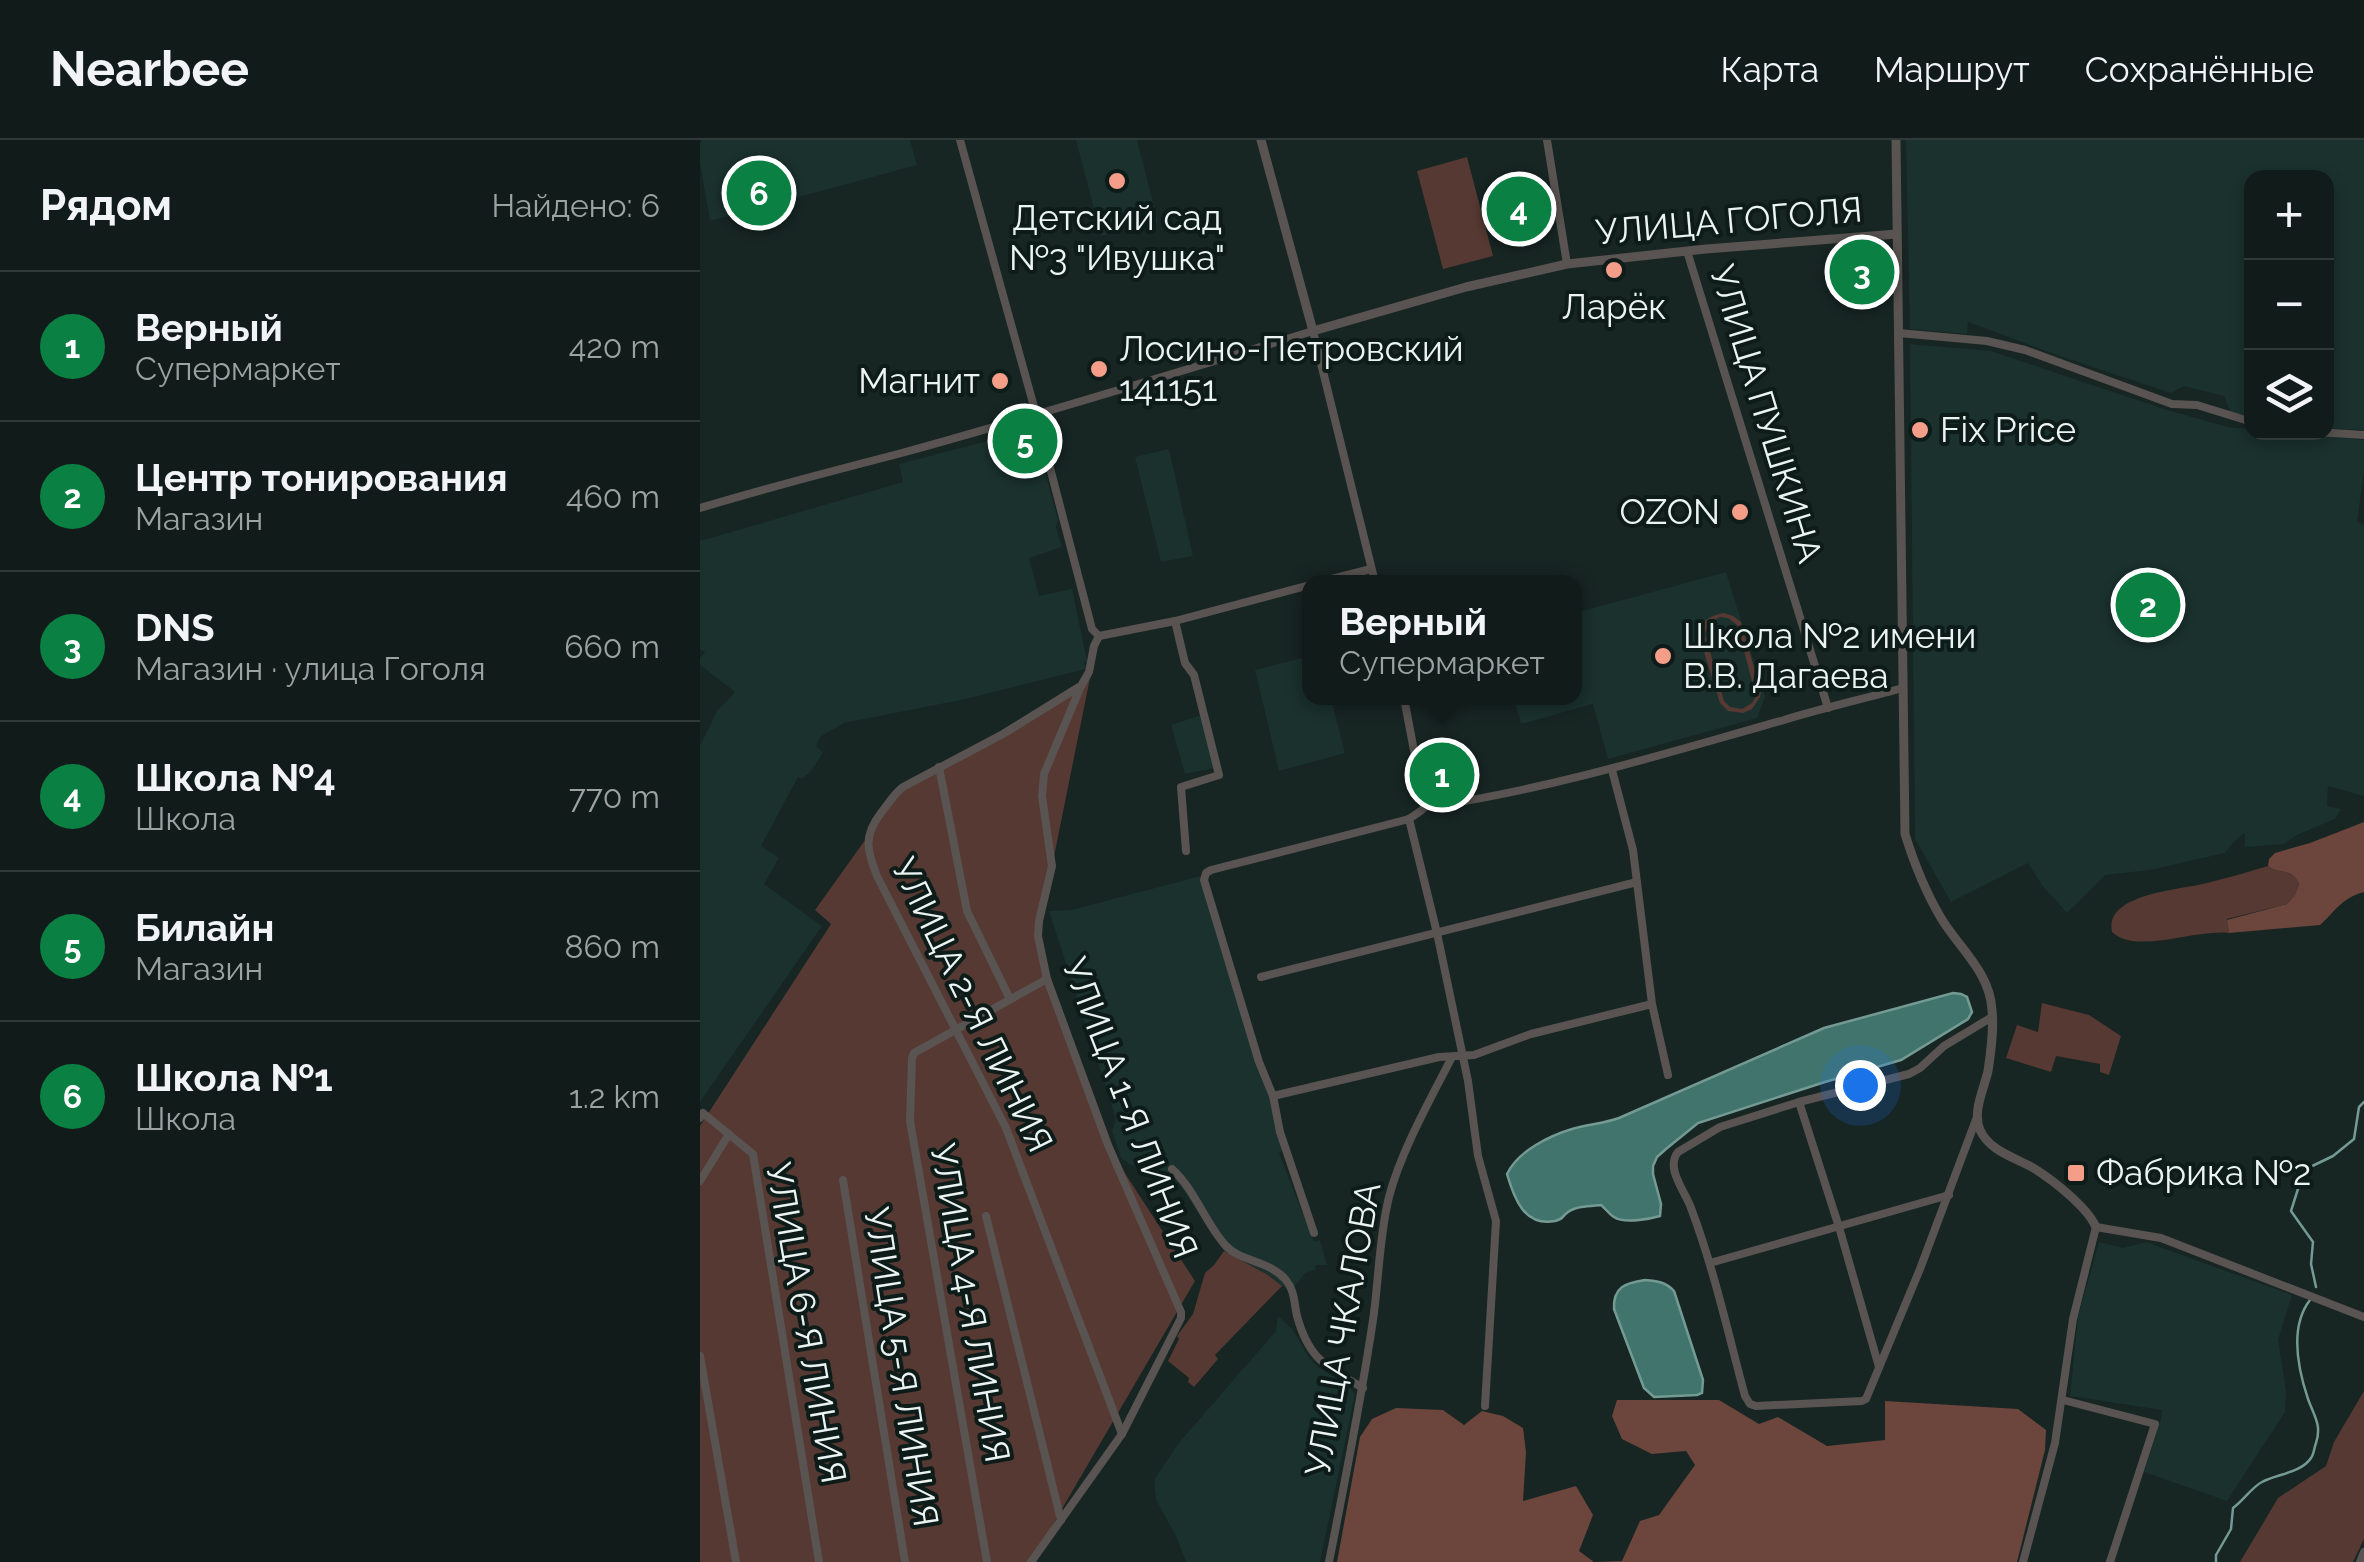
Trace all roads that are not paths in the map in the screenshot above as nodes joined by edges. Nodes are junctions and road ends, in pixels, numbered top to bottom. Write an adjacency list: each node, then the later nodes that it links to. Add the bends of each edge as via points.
1 (960, 140): 10 (street)
2 (1261, 140): 8 (street)
3 (1547, 140): 7 (street)
4 (1896, 140): 5 (street)
5 (1898, 234): 6 (street, УЛИЦА ГОГОЛЯ); 9 (street)
6 (1687, 251): 7 (street, УЛИЦА ГОГОЛЯ); 24 (street, УЛИЦА ПУШКИНА)
7 (1567, 264): 8 (street, УЛИЦА ГОГОЛЯ)
8 (1313, 331): 10 (street, УЛИЦА ГОГОЛЯ); 15 (street)
9 (1899, 333): 11 (street, via 2025,350 2172,404); 22 (street)
10 (1036, 414): 14 (street, УЛИЦА ГОГОЛЯ); 20 (street)
11 (2244, 420)
12 (2334, 433): 13 (street)
13 (2364, 435)
14 (700, 508)
15 (1372, 569): 16 (street); 17 (street)
16 (1348, 575)
17 (1373, 575)
18 (1302, 587): 19 (street)
19 (1174, 621): 20 (street); 29 (street, via 1219,776 1180,787)
20 (1099, 636): 21 (street, УЛИЦА 1-Я ЛИНИЯ)
21 (1081, 686): 25 (street); 33 (street, УЛИЦА 1-Я ЛИНИЯ, via 1042,785 1052,857 1038,936)
22 (1903, 688): 24 (street); 36 (street, via 1905,834 1942,919 1984,979)
23 (1405, 705): 27 (street)
24 (1828, 708): 26 (street)
25 (940, 767): 34 (street, via 967,912); 37 (street, УЛИЦА 2-Я ЛИНИЯ, via 896,793 868,833 871,861)
26 (1612, 770): 27 (street, via 1451,804); 30 (street)
27 (1428, 802): 28 (street)
28 (1409, 819): 31 (street); 40 (street, via 1206,874)
29 (1186, 851)
30 (1638, 882): 31 (street); 35 (street)
31 (1436, 934): 32 (street); 38 (street)
32 (1261, 977)
33 (1047, 979): 34 (street); 60 (street, УЛИЦА 1-Я ЛИНИЯ, via 1108,1145 1181,1312)
34 (1010, 999): 37 (street)
35 (1652, 1004): 38 (street); 39 (street)
36 (1992, 1016): 41 (street, via 1909,1074); 43 (street)
37 (956, 1030): 60 (street, УЛИЦА 2-Я ЛИНИЯ, via 1006,1128); 66 (street, УЛИЦА 4-Я ЛИНИЯ, via 914,1054 910,1120)
38 (1457, 1057): 40 (street); 57 (street, УЛИЦА ЧКАЛОВА, via 1388,1200); 59 (street, via 1496,1221)
39 (1668, 1076)
40 (1273, 1096): 52 (street)
41 (1799, 1102): 51 (street); 53 (street, via 1711,1130 1672,1160)
42 (702, 1115): 44 (street, УЛИЦА 6-Я ЛИНИЯ)
43 (1977, 1117): 48 (street); 50 (street, via 1993,1147 2037,1170)
44 (729, 1134): 47 (street); 64 (street, УЛИЦА 6-Я ЛИНИЯ, via 753,1154)
45 (1172, 1169): 57 (street, via 1232,1252 1267,1264 1288,1281 1314,1356)
46 (842, 1180): 65 (street, УЛИЦА 5-Я ЛИНИЯ)
47 (700, 1182)
48 (1949, 1195): 51 (street); 56 (street)
49 (986, 1216): 61 (street)
50 (2096, 1226): 54 (street, via 2161,1238); 58 (street, via 2072,1319)
51 (1839, 1227): 53 (street); 56 (street)
52 (1314, 1233)
53 (1710, 1263): 56 (street, via 1750,1404 1862,1401)
54 (2364, 1317)
55 (700, 1356): 63 (street)
56 (1879, 1367)
57 (1363, 1388): 68 (street, УЛИЦА ЧКАЛОВА)
58 (2062, 1400): 69 (street); 70 (street, via 2155,1424)
59 (1485, 1406)
60 (1122, 1434): 61 (street)
61 (1061, 1520): 67 (street)
62 (2364, 1552): 71 (street)
63 (736, 1562)
64 (819, 1562)
65 (904, 1562)
66 (987, 1562)
67 (1031, 1562)
68 (1329, 1562)
69 (2023, 1562)
70 (2110, 1562)
71 (2360, 1562)

